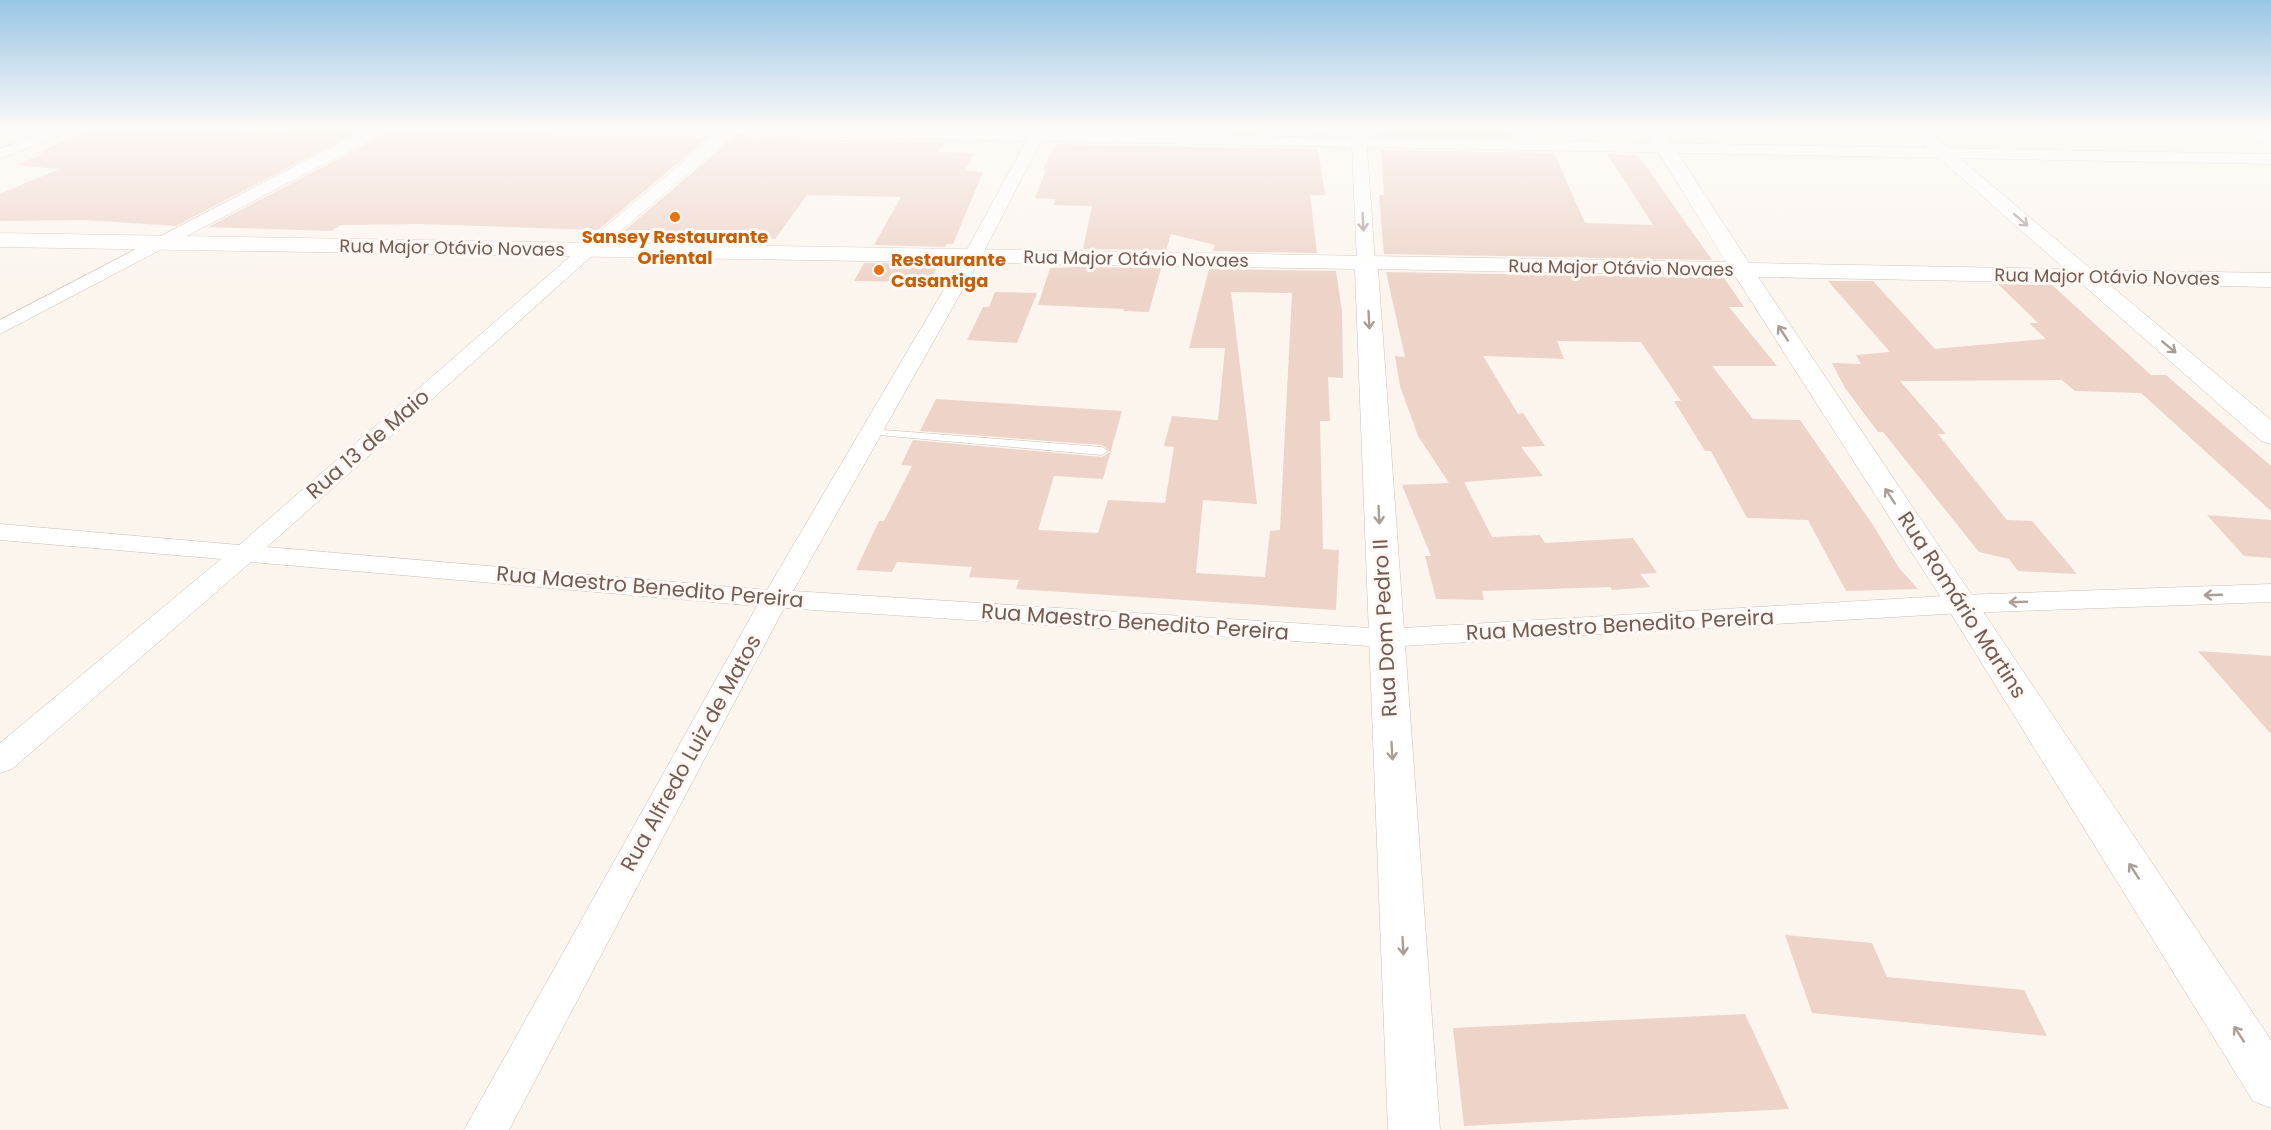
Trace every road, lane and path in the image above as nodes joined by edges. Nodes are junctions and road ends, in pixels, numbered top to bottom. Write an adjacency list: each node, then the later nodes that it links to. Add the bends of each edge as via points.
1 (283, 180): 8 (street)
2 (671, 180): 9 (street, Rua 13 de Maio)
3 (1013, 180): 10 (street, Rua Alfredo Luiz de Matos)
4 (1361, 180): 11 (street, Rua Dom Pedro II, one-way to 11)
5 (1685, 180): 12 (street, Rua Romário Martins)
6 (1974, 180): 13 (street, one-way to 13)
7 (0, 240): 8 (street, Rua Major Otávio Novaes)
8 (162, 243): 9 (street, Rua Major Otávio Novaes); 15 (street)
9 (588, 250): 10 (street, Rua Major Otávio Novaes); 20 (street, Rua 13 de Maio)
10 (972, 257): 11 (street, Rua Major Otávio Novaes); 16 (street, Rua Alfredo Luiz de Matos)
11 (1366, 262): 12 (street, Rua Major Otávio Novaes); 24 (street, Rua Dom Pedro II, one-way to 24)
12 (1742, 270): 13 (street, Rua Major Otávio Novaes); 23 (street, Rua Romário Martins, one-way to 12)
13 (2085, 276): 14 (street, Rua Major Otávio Novaes); 17 (street, one-way to 17)
14 (2271, 279)
15 (0, 328)
16 (871, 432): 18 (lane); 22 (street, Rua Alfredo Luiz de Matos)
17 (2271, 435)
18 (1102, 451)
19 (0, 532): 20 (street, Rua Maestro Benedito Pereira)
20 (246, 552): 22 (street, Rua Maestro Benedito Pereira); 25 (street, Rua 13 de Maio)
21 (2271, 592): 23 (street, Rua Maestro Benedito Pereira, one-way to 23)
22 (775, 599): 24 (street, Rua Maestro Benedito Pereira); 27 (street, Rua Alfredo Luiz de Matos)
23 (1962, 604): 24 (street, Rua Maestro Benedito Pereira); 26 (street, Rua Romário Martins, one-way to 23)
24 (1385, 638): 28 (street, Rua Dom Pedro II, one-way to 28)
25 (0, 761)
26 (2271, 1084)
27 (486, 1130)
28 (1414, 1130)

